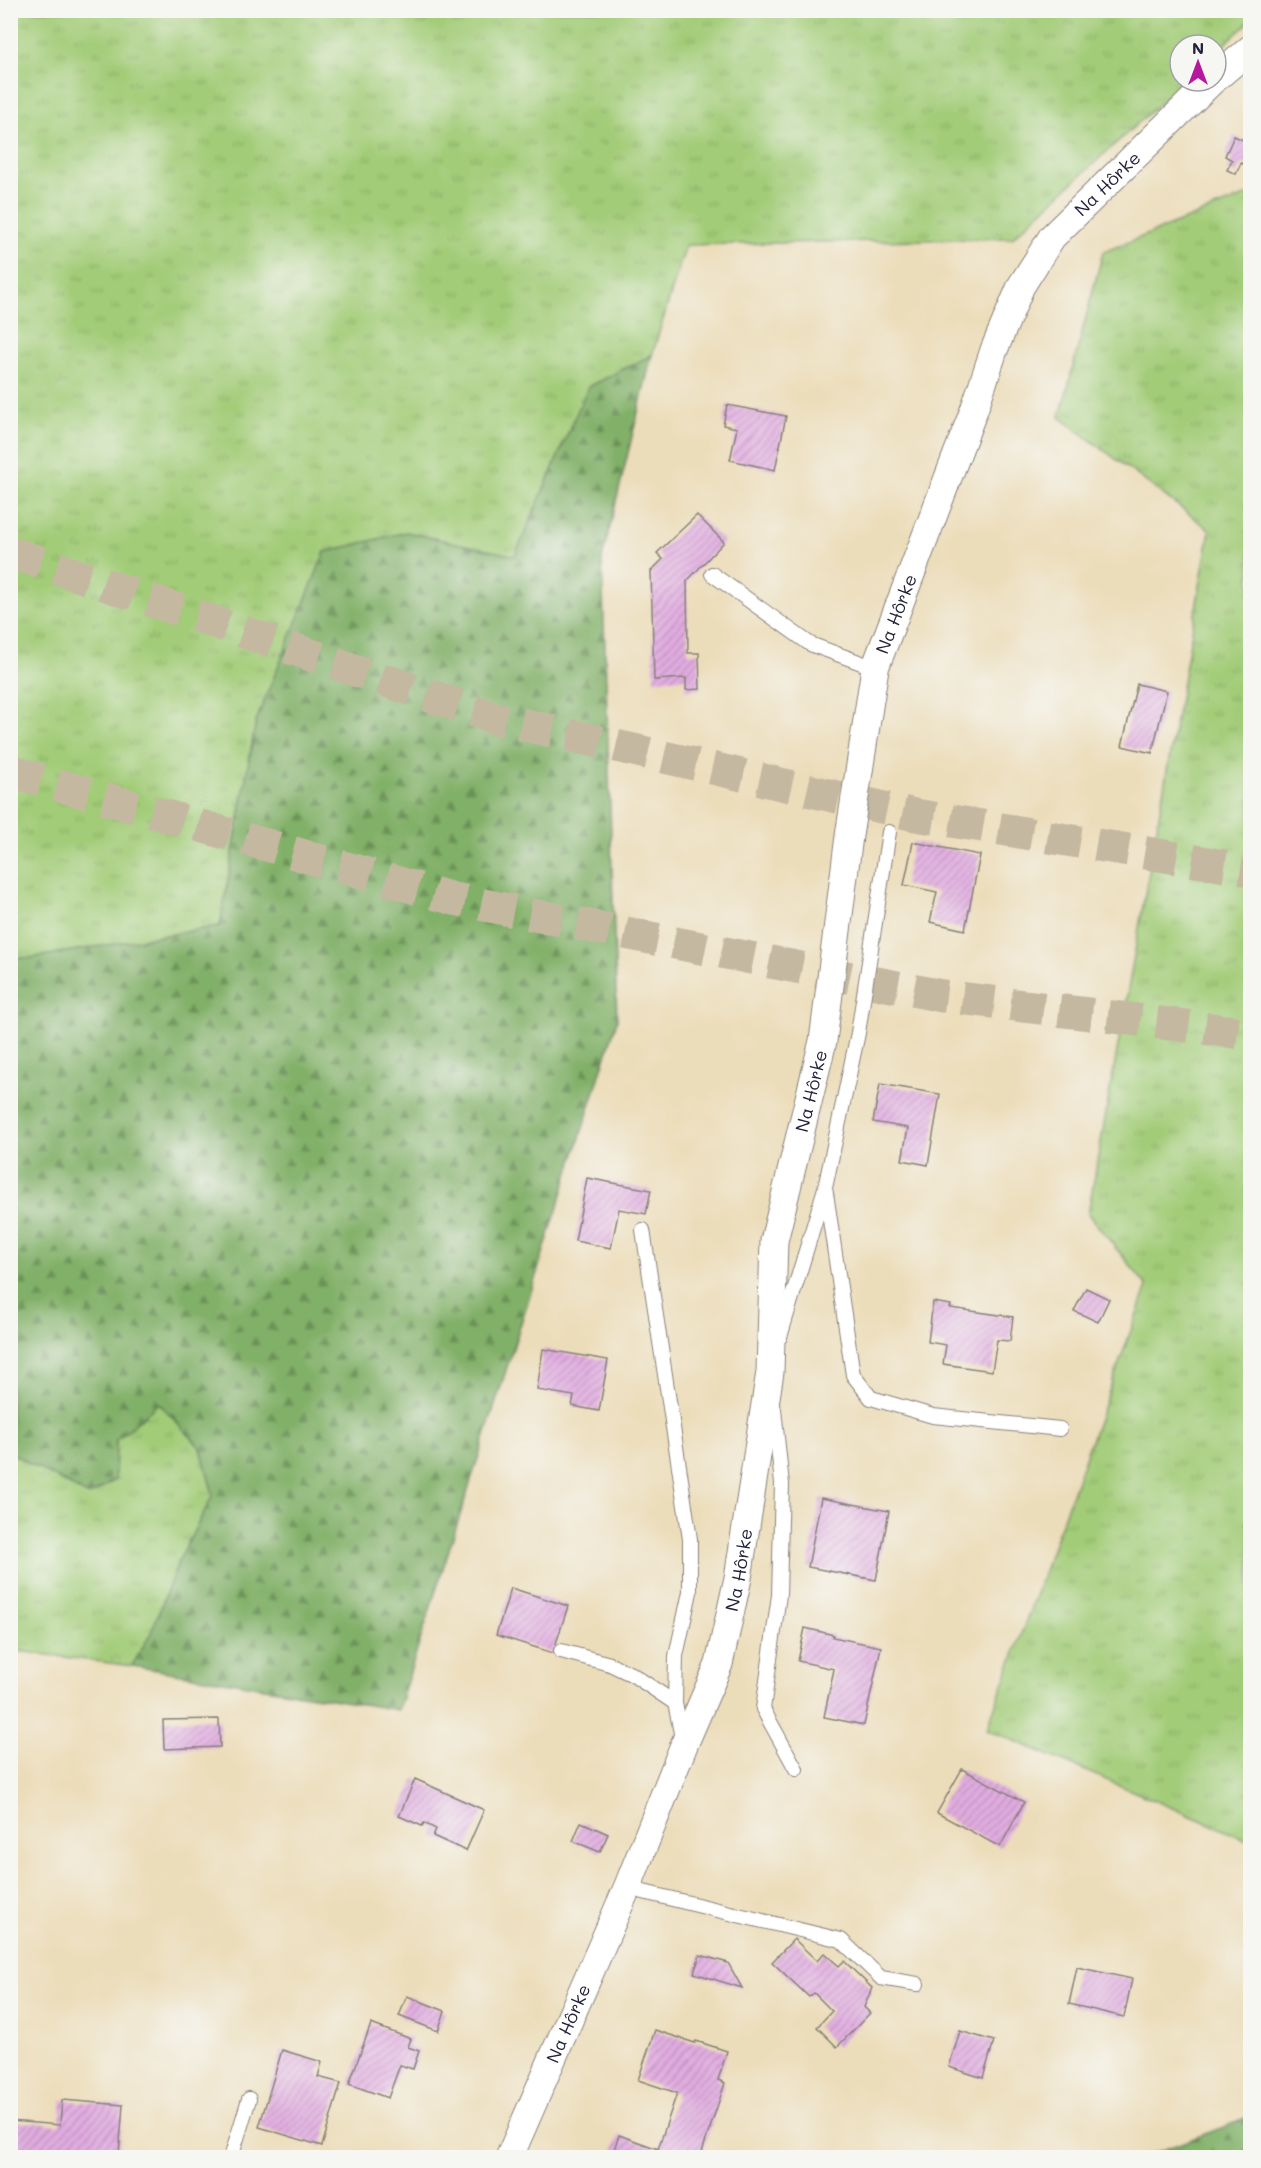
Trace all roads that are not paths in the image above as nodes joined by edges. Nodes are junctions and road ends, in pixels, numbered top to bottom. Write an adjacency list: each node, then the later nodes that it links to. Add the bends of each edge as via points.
1 (1251, 49): 2 (street)
2 (1228, 68)
3 (1200, 93): 5 (street, Na Hôrke, via 1052,237 1021,286 993,350 974,410)
4 (712, 574): 5 (lane, via 810,644)
5 (875, 668): 9 (street, Na Hôrke, via 823,1041 774,1241)
6 (889, 832): 7 (lane, via 858,1033)
7 (825, 1188): 9 (lane); 10 (lane, via 853,1375 871,1398 933,1416)
8 (643, 1230): 12 (lane, via 690,1539 690,1592 676,1656)
9 (770, 1372): 13 (street, Na Hôrke, via 738,1578 719,1664); 14 (lane, via 782,1485 779,1595 763,1709)
10 (1060, 1429)
11 (561, 1651): 12 (lane, via 610,1664)
12 (675, 1703): 13 (lane)
13 (684, 1745): 15 (street, Na Hôrke)
14 (795, 1768)
15 (627, 1888): 16 (lane, via 842,1940 881,1978); 19 (street, Na Hôrke)
16 (917, 1984)
17 (249, 2098): 18 (lane)
18 (231, 2157)
19 (509, 2157)

